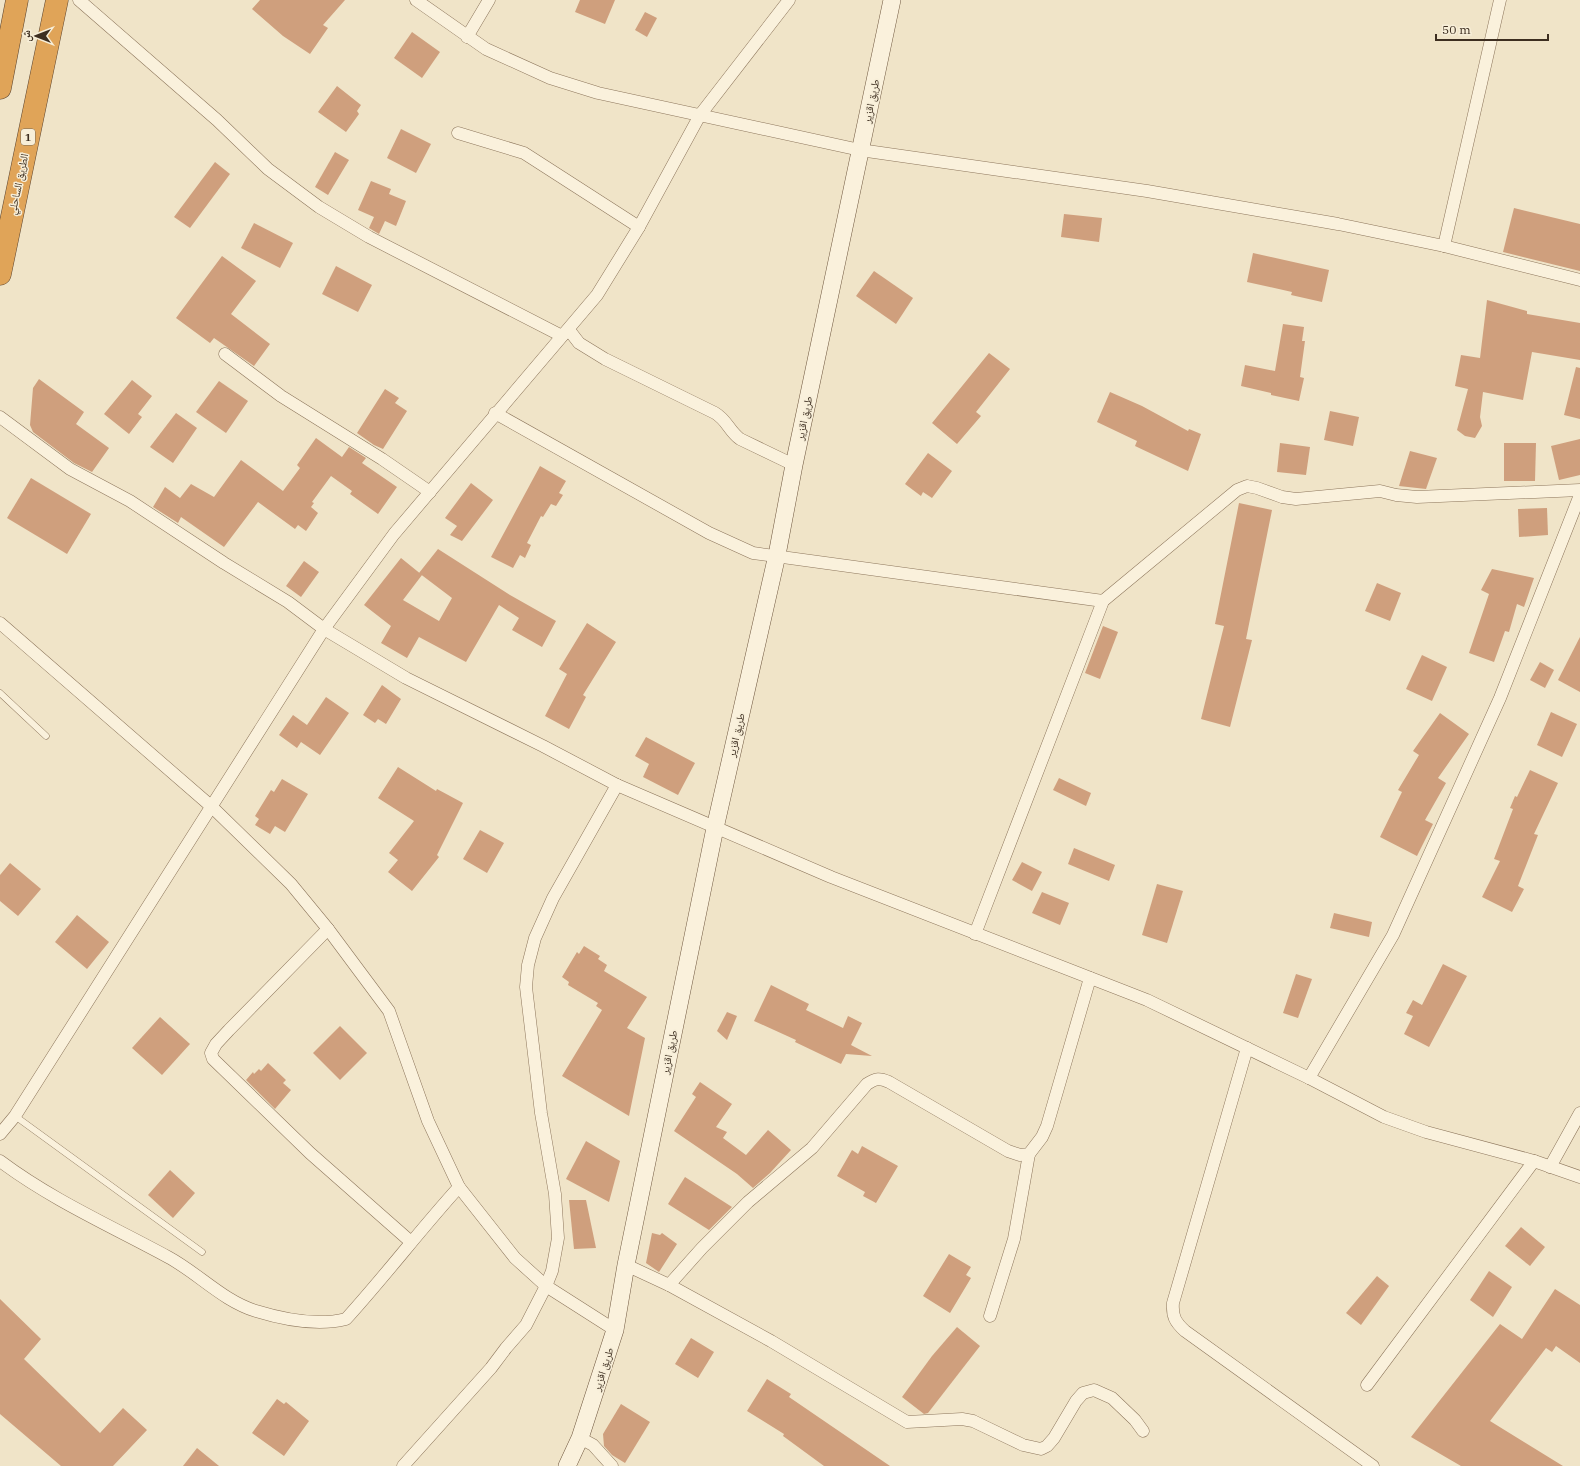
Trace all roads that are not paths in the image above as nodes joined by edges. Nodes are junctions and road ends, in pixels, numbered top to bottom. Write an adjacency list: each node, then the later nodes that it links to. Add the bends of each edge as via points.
1 (17, 0): 10 (highway)
2 (57, 0): 16 (highway, الطريق الساحلي / 1)
3 (79, 0): 18 (street, via 217,120 268,169 319,207 369,237)
4 (416, 0): 9 (street)
5 (489, 0): 9 (street)
6 (789, 0): 11 (street)
7 (892, 0): 13 (street, طريق اقزير)
8 (1500, 0): 15 (street)
9 (467, 37): 11 (street, via 486,49 550,78 598,93)
10 (0, 88)
11 (700, 114): 13 (street); 14 (street)
12 (458, 133): 14 (street, via 524,153)
13 (860, 150): 15 (street, via 1146,191 1338,224); 22 (street, طريق اقزير)
14 (639, 227): 18 (street, via 597,295)
15 (1444, 246): 17 (street)
16 (0, 274)
17 (1580, 280)
18 (566, 333): 20 (street); 22 (street, via 605,359 715,413 723,418 734,435 740,439)
19 (225, 354): 24 (street, via 281,396)
20 (495, 413): 24 (street); 26 (street, via 721,539 753,552)
21 (0, 417): 29 (street, via 70,469 130,501 288,602)
22 (794, 465): 26 (street, طريق اقزير)
23 (1580, 490): 27 (street, via 1417,497 1380,491 1296,499 1247,486 1237,490)
24 (430, 492): 29 (street, via 394,534)
25 (1580, 495): 39 (street, via 1500,698 1393,935)
26 (777, 555): 27 (street); 34 (street, طريق اقزير)
27 (1103, 601): 36 (street)
28 (0, 623): 33 (street)
29 (324, 629): 32 (street, via 406,678); 33 (street)
30 (0, 693): 31 (lane)
31 (46, 736)
32 (617, 785): 34 (street); 53 (street, via 553,898 535,938 528,964 526,987 541,1113 555,1194 558,1238 552,1271)
33 (212, 806): 35 (street, via 291,884); 41 (street)
34 (715, 828): 36 (street); 51 (street, طريق اقزير)
35 (328, 929): 48 (street, via 389,1011 428,1121); 49 (street, via 229,1030 211,1053 213,1059 310,1153)
36 (975, 934): 37 (street)
37 (1090, 978): 38 (street, via 1146,1000); 43 (street, via 1047,1126)
38 (1247, 1048): 39 (street); 62 (street, via 1173,1302 1172,1315 1185,1331)
39 (1309, 1078): 45 (street, via 1384,1117 1426,1132)
40 (1580, 1113): 46 (street)
41 (14, 1116): 42 (street); 50 (lane)
42 (0, 1134)
43 (1030, 1154): 52 (street, via 1020,1155 1008,1151 889,1082 881,1078 873,1080 812,1148 748,1202); 54 (street, via 1014,1239)
44 (0, 1161): 49 (street, via 24,1179 70,1205 170,1257 236,1303 255,1311 285,1318 319,1321 346,1319)
45 (1534, 1161): 46 (street); 56 (street)
46 (1550, 1167): 47 (street)
47 (1580, 1178)
48 (459, 1187): 49 (street); 53 (street, via 515,1258)
49 (411, 1242)
50 (202, 1252)
51 (626, 1265): 52 (street); 55 (street, طريق اقزير)
52 (669, 1285): 57 (street, via 908,1422 962,1419 973,1421 1022,1445 1041,1449 1054,1438 1083,1393 1094,1390 1112,1398)
53 (546, 1286): 55 (street); 59 (street, via 526,1325)
54 (990, 1316)
55 (615, 1330): 58 (street, طريق اقزير)
56 (1367, 1385)
57 (1143, 1431)
58 (580, 1438): 60 (street, طريق اقزير); 61 (street, via 593,1445)
59 (403, 1466)
60 (567, 1466)
61 (612, 1466)
62 (1373, 1466)

